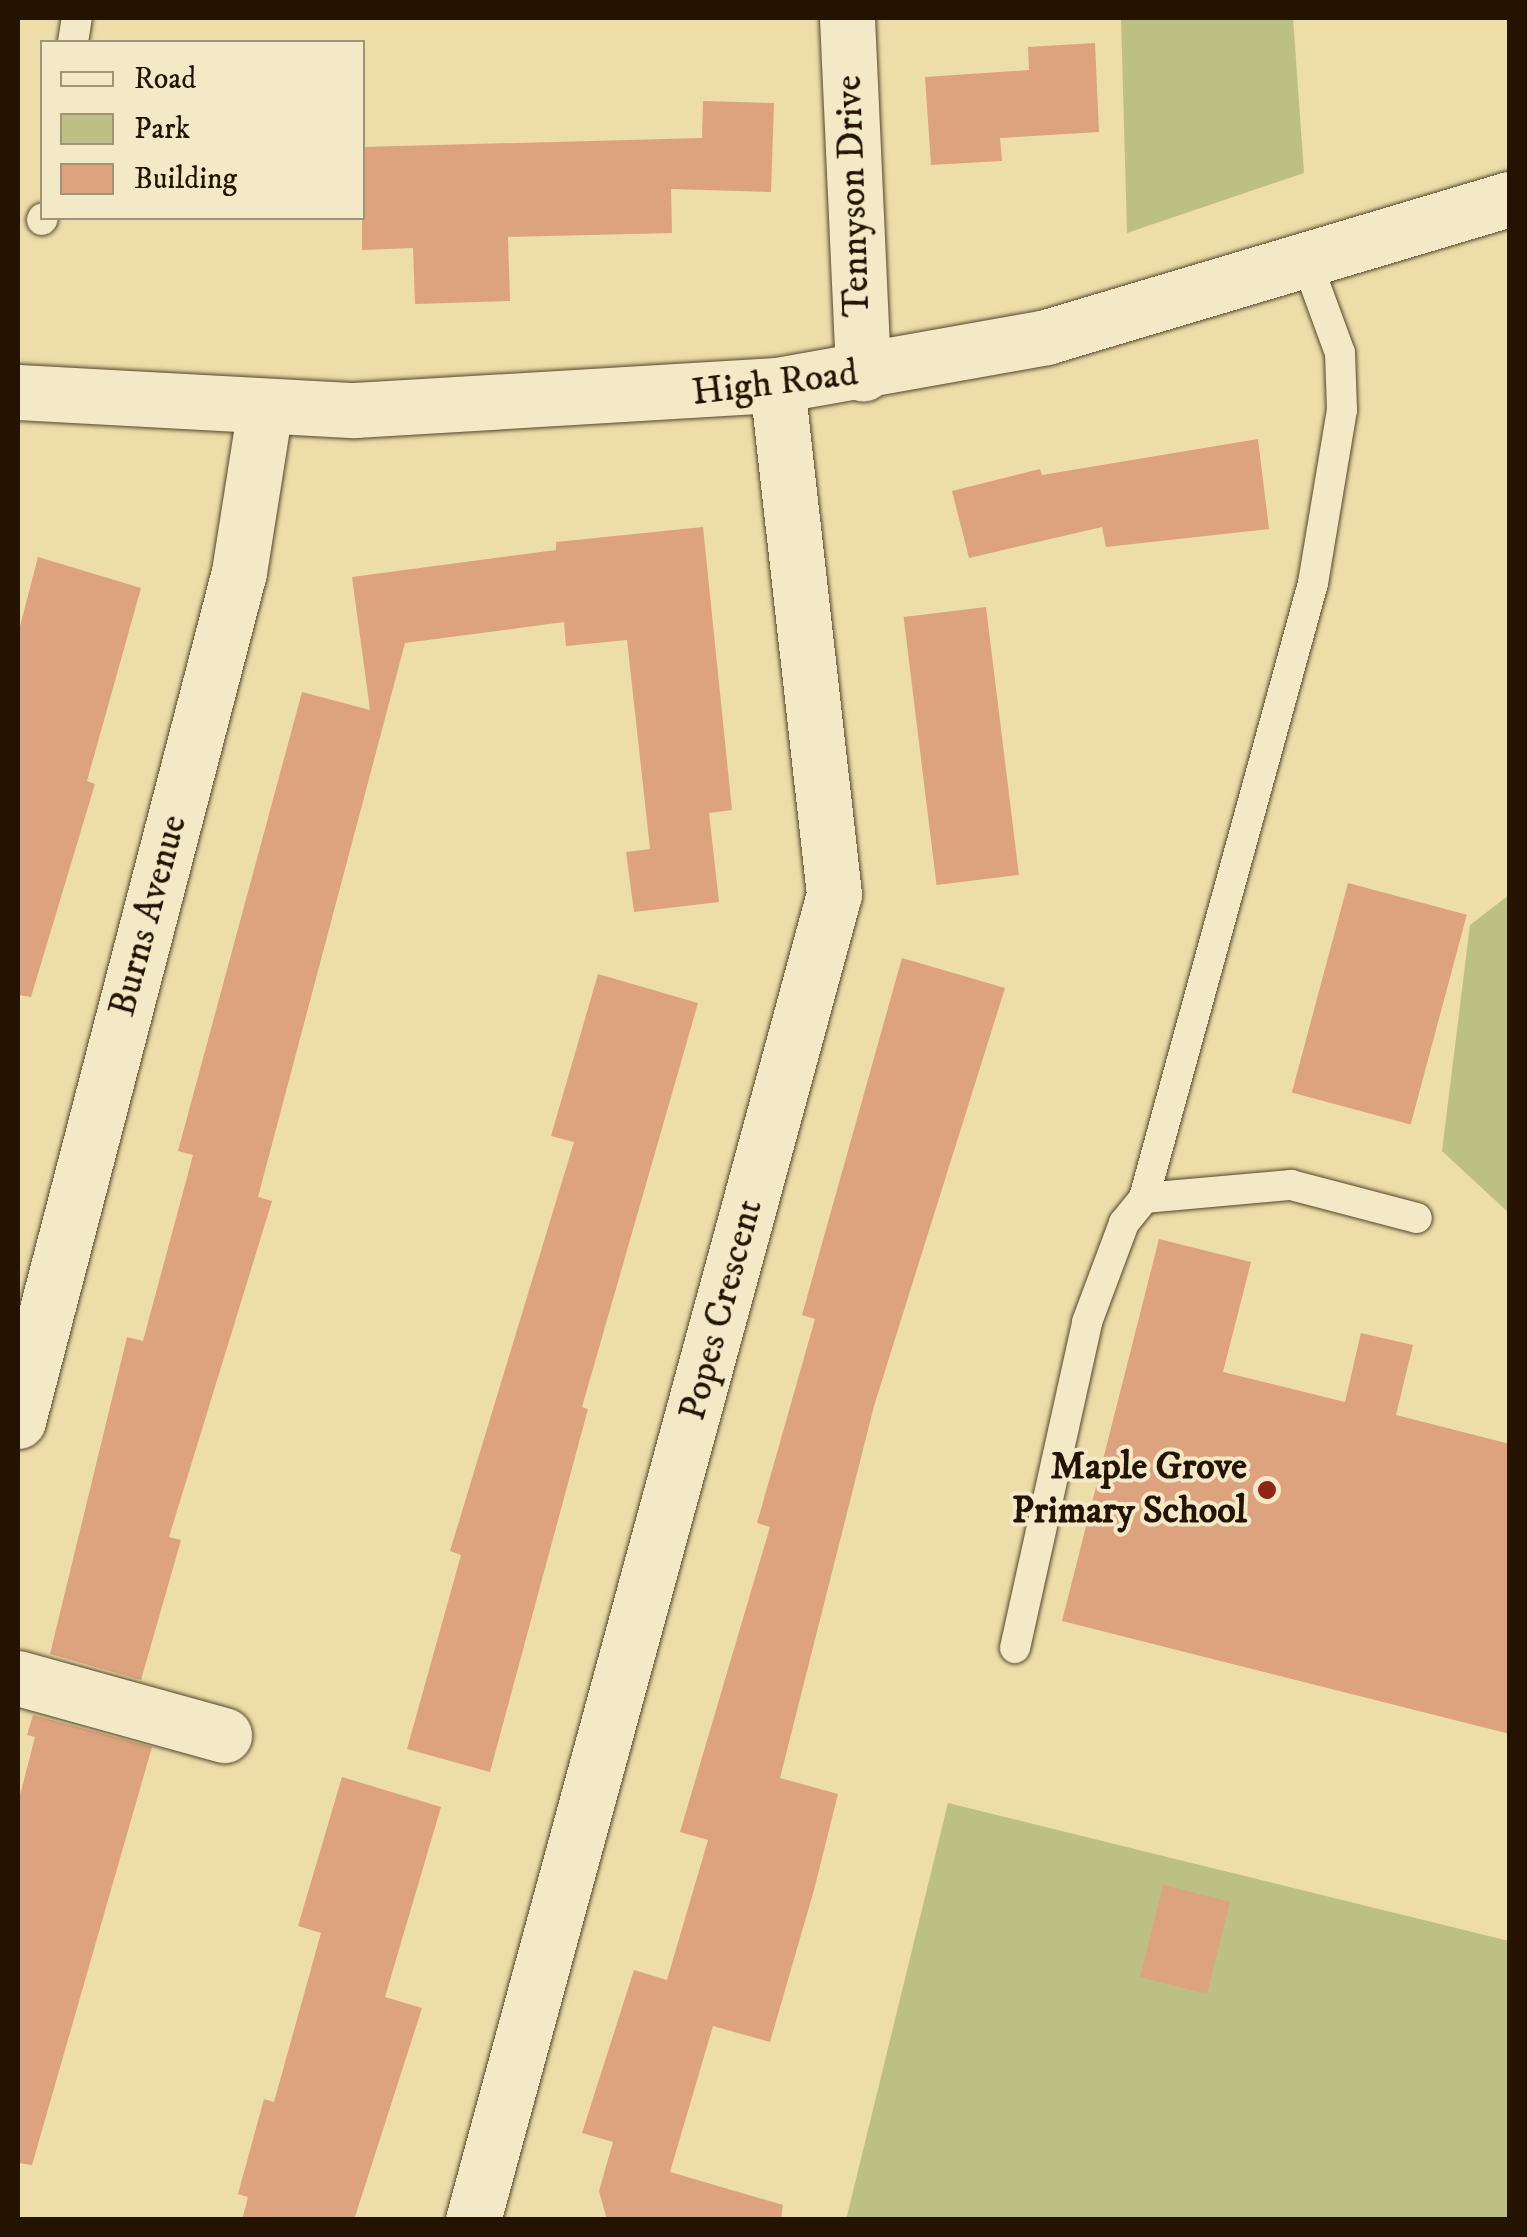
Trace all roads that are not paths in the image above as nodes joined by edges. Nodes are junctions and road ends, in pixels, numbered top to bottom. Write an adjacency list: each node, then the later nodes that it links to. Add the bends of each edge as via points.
1 (847, 18): 4 (street, Tennyson Drive)
2 (1510, 199): 3 (street, High Road)
3 (1307, 263): 4 (street, High Road, via 1046,337); 8 (lane, via 1340,353 1334,466 1313,584)
4 (863, 374): 5 (street, High Road)
5 (777, 385): 7 (street, High Road, via 442,409); 14 (street, Popes Crescent, via 834,894)
6 (18, 392): 7 (street, High Road)
7 (265, 408): 10 (street, Burns Avenue, via 239,572)
8 (1144, 1198): 9 (lane, via 1292,1185); 11 (lane, via 1124,1222 1088,1322)
9 (1417, 1218)
10 (18, 1421)
11 (1015, 1648)
12 (18, 1678): 13 (street)
13 (224, 1735)
14 (483, 2208)

